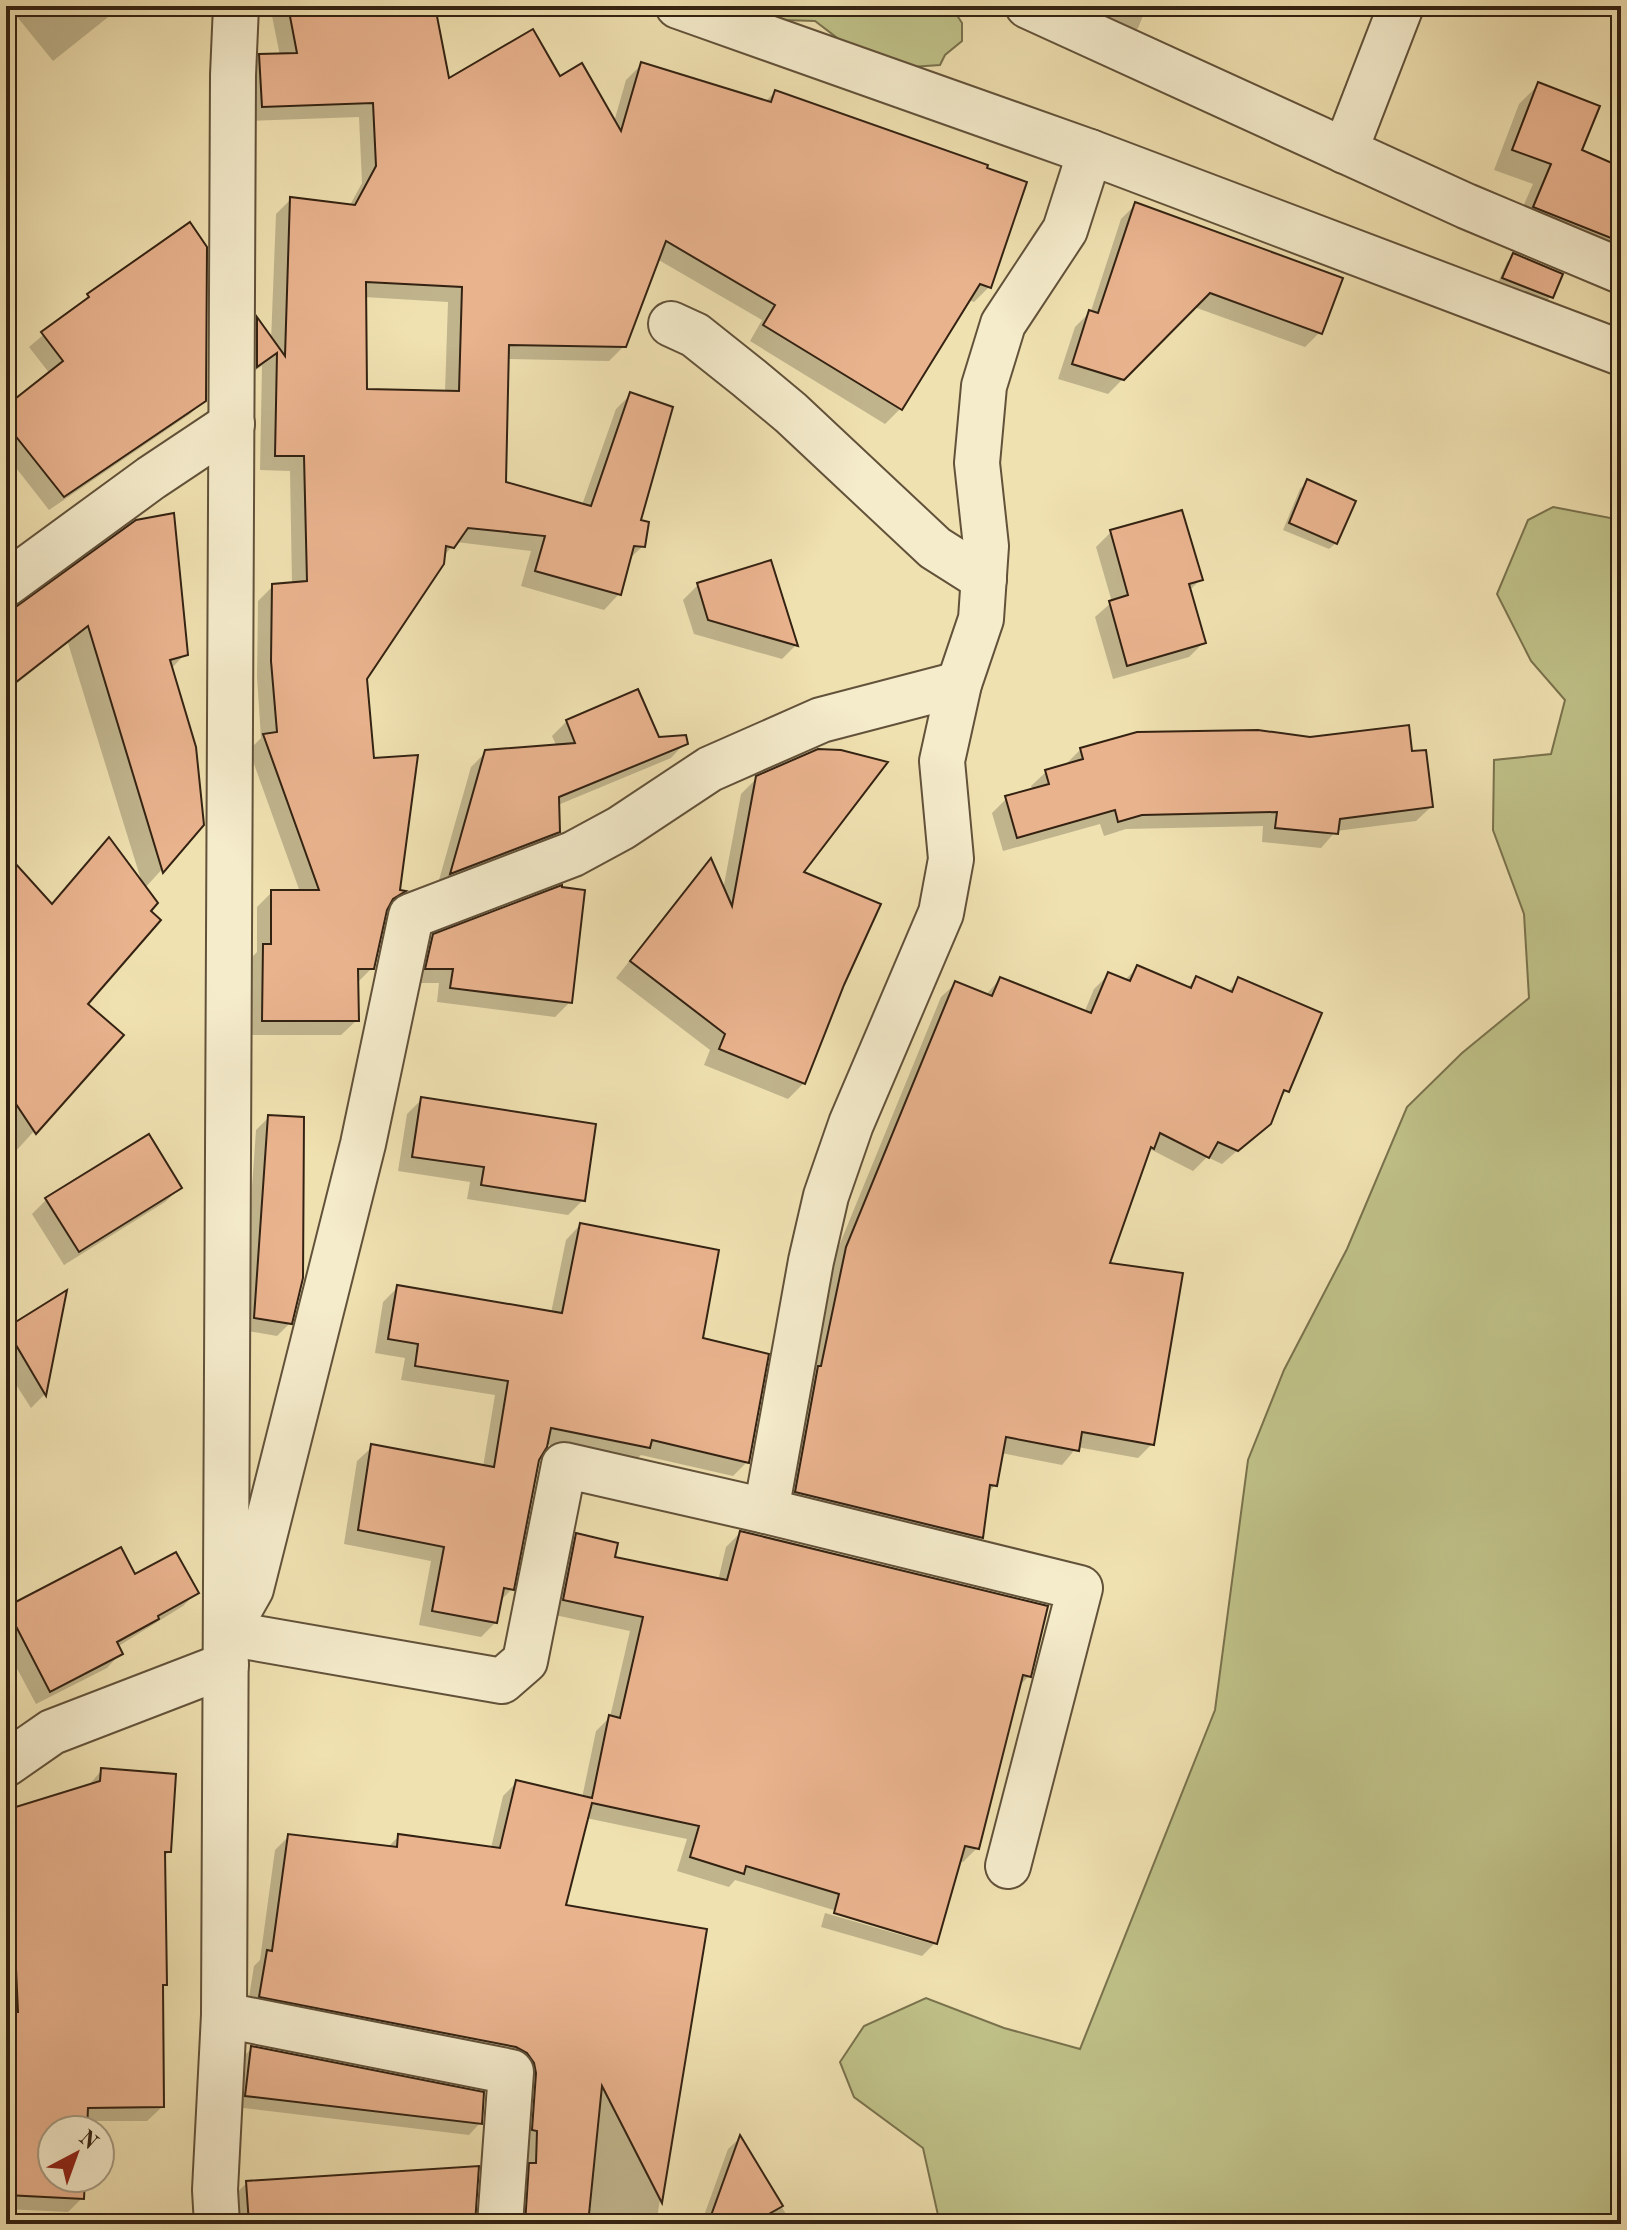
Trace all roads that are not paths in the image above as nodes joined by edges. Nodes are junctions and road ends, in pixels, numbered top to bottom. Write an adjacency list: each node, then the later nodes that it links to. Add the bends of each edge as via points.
1 (236, 6): 10 (street)
2 (678, 6): 6 (street)
3 (1028, 6): 5 (street)
4 (1401, 6): 5 (street)
5 (1345, 151): 7 (street)
6 (1090, 152): 9 (street); 11 (street, via 1065,230 1003,324 984,386 977,463)
7 (1621, 271)
8 (671, 324): 11 (street, via 695,335 749,378 935,548)
9 (1621, 353)
10 (232, 424): 12 (street); 15 (street)
11 (984, 579): 13 (street, via 981,619)
12 (6, 584)
13 (959, 684): 14 (street, via 942,761 951,859 941,913 826,1196); 15 (street, via 821,720 710,769 573,854 411,916 363,1144 251,1589)
14 (766, 1511): 15 (street, via 564,1465 525,1661 502,1681); 17 (street, via 1080,1588)
15 (226, 1649): 16 (street, via 52,1732); 18 (street)
16 (6, 1764)
17 (1008, 1866)
18 (224, 2015): 19 (street); 20 (street, via 511,2072)
19 (217, 2224)
20 (500, 2224)

